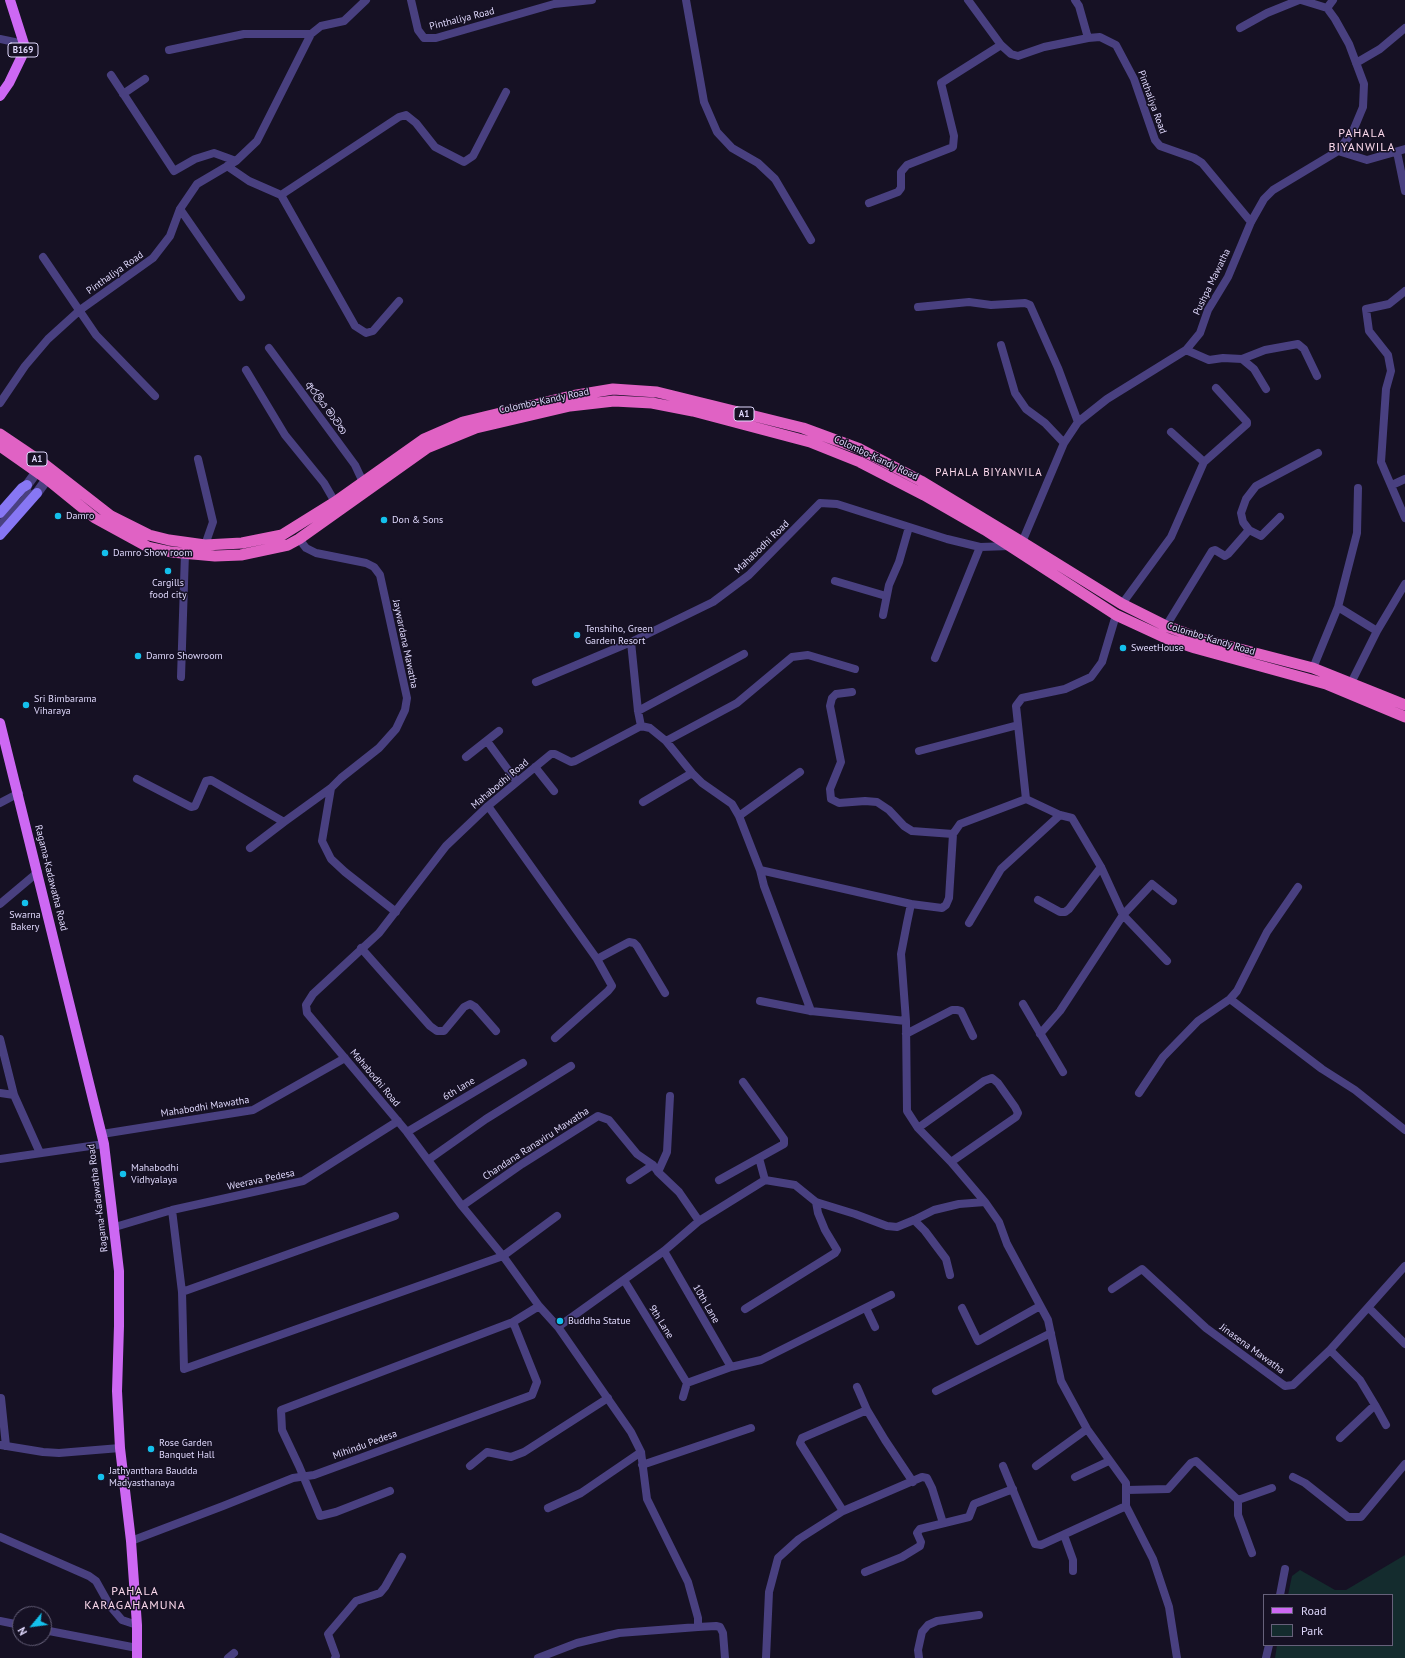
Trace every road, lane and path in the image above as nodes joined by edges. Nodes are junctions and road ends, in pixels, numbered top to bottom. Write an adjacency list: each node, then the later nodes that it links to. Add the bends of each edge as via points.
1 (10, 0): 16 (main road, B169)
2 (366, 0): 13 (street, via 344,22 321,26)
3 (410, 0): 4 (street, Pinthaliya Road, via 418,30 424,38 436,38 554,4)
4 (592, 0)
5 (686, 0): 34 (street, via 704,102 717,132 732,148 758,163 775,179)
6 (968, 0): 17 (street)
7 (1075, 0): 14 (street)
8 (1300, 0): 10 (street); 11 (street, via 1267,12)
9 (1333, 0): 10 (street)
10 (1327, 8): 19 (street, Pushpa Mawatha, via 1350,44)
11 (1240, 28)
12 (1405, 28): 19 (street, via 1380,49)
13 (311, 34): 18 (street, via 244,34); 27 (street, Pinthaliya Road, via 258,141)
14 (1088, 38): 17 (street, Pinthaliya Road, via 1044,47 1018,56 1011,54); 33 (street, Pinthaliya Road, via 1100,37 1116,45 1134,79 1157,143 1194,158 1202,164)
15 (0, 39): 16 (street)
16 (24, 44): 24 (main road, B169, via 22,56)
17 (1001, 45): 31 (street, via 941,83 954,136 953,147 907,165 901,172 901,188 898,192)
18 (169, 50)
19 (1356, 63): 25 (street, Pushpa Mawatha, via 1364,84 1363,107 1353,131)
20 (111, 76): 23 (street)
21 (145, 79): 23 (street)
22 (506, 92): 30 (street, via 474,156 464,162 435,147 416,123 406,116 399,117)
23 (123, 94): 27 (street, via 174,171 194,158 214,153)
24 (0, 96)
25 (1338, 150): 26 (street, via 1367,160); 33 (street, Pushpa Mawatha, via 1273,190 1264,199)
26 (1401, 150): 29 (street)
27 (236, 160): 28 (street, Pinthaliya Road)
28 (227, 166): 30 (street, via 249,181); 32 (street, Pinthaliya Road, via 197,184)
29 (1405, 191)
30 (281, 195): 38 (street, via 355,326 366,333 373,331)
31 (869, 204)
32 (180, 209): 37 (street); 40 (street, Pinthaliya Road, via 170,236 153,258)
33 (1251, 222): 43 (street, Pushpa Mawatha, via 1228,278 1208,310 1200,333)
34 (812, 240)
35 (42, 257): 40 (street)
36 (1405, 291): 64 (street, via 1389,304 1366,309 1369,331 1388,355 1391,371 1386,389 1381,462)
37 (241, 297)
38 (398, 301)
39 (918, 307): 51 (street, via 968,302 991,305 1025,302 1030,305)
40 (80, 310): 49 (street, via 96,335); 50 (street, Pinthaliya Road, via 25,366)
41 (1001, 345): 54 (street, via 1015,393 1026,409)
42 (270, 348): 62 (street, අරලිය මාවත, via 355,465)
43 (1186, 350): 44 (street, via 1209,360); 51 (street, Pushpa Mawatha, via 1107,399)
44 (1242, 359): 46 (street, via 1265,350 1298,344 1304,349); 48 (street, via 1254,368)
45 (246, 370): 69 (street, via 285,435 324,483)
46 (1317, 376)
47 (1216, 388): 58 (street, via 1247,424)
48 (1266, 389)
49 (155, 396)
50 (0, 403)
51 (1078, 422): 54 (street, Pushpa Mawatha)
52 (1171, 432): 58 (street)
53 (0, 434): 59 (highway, Colombo-Kandy Road / A1)
54 (1064, 442): 81 (street, Pushpa Mawatha)
55 (0, 446): 59 (highway, Colombo-Kandy Road / A1)
56 (1318, 454): 76 (street, via 1256,486 1246,499 1241,513 1243,522)
57 (198, 459): 79 (street, via 213,522)
58 (1204, 462): 86 (street, via 1171,536)
59 (40, 468): 60 (highway, Colombo-Kandy Road / A1); 63 (street)
60 (50, 475): 66 (street); 79 (highway, Colombo-Kandy Road / A1, via 119,520 149,535); 82 (highway, Colombo-Kandy Road / A1, via 82,508 117,531 148,547)
61 (1405, 479): 64 (street)
62 (363, 482): 69 (highway, Colombo-Kandy Road / A1); 81 (highway, Colombo-Kandy Road / A1, via 424,440 463,422 571,396 613,389 657,392 803,428 860,449 921,481)
63 (27, 485): 70 (main road); 73 (street, via 26,492)
64 (1392, 485): 68 (street)
65 (1358, 488): 87 (street, via 1357,532)
66 (37, 494): 74 (street, via 26,499); 77 (main road)
67 (1405, 496): 68 (street)
68 (1397, 500): 72 (street)
69 (335, 502): 79 (highway, Colombo-Kandy Road / A1, via 282,535 242,543)
70 (0, 513)
71 (1280, 517): 76 (street, via 1261,536)
72 (1405, 518)
73 (0, 521)
74 (0, 526)
75 (909, 527): 80 (street, Mahabodhi Road); 85 (street); 92 (street, Mahabodhi Road, via 837,504 820,503 743,580 714,602)
76 (1249, 530): 90 (street, via 1225,556 1215,550 1212,551)
77 (0, 535)
78 (300, 539): 81 (highway, Colombo-Kandy Road / A1, via 427,448 446,439 476,428 570,406 614,401 652,403 693,411 810,442 860,462); 82 (highway, Colombo-Kandy Road / A1, via 288,545 241,555); 118 (street, Jaywardana Mawatha, via 306,548 316,553 366,563 374,567 380,575 407,698 405,710 396,729 379,748)
79 (206, 545)
80 (980, 546): 81 (street, Mahabodhi Road); 94 (street)
81 (1017, 546): 86 (highway, Colombo-Kandy Road / A1); 89 (highway, Colombo-Kandy Road / A1)
82 (185, 553): 97 (street)
83 (835, 581): 85 (street)
84 (1405, 584): 91 (street)
85 (886, 596): 88 (street)
86 (1122, 604): 90 (highway, Colombo-Kandy Road / A1)
87 (1338, 607): 91 (street); 95 (street)
88 (883, 615)
89 (1116, 615): 101 (highway, Colombo-Kandy Road / A1, via 1175,641 1326,684); 106 (street, via 1102,662 1091,677 1065,689 1022,698 1016,706)
90 (1166, 626): 95 (highway, Colombo-Kandy Road / A1, via 1200,639)
91 (1377, 631): 99 (street)
92 (631, 642): 98 (street, Mahabodhi Road); 103 (street)
93 (744, 654): 103 (street)
94 (935, 658)
95 (1313, 668): 99 (highway, Colombo-Kandy Road / A1)
96 (855, 669): 110 (street, via 808,656 792,658 737,703)
97 (181, 677)
98 (536, 682)
99 (1352, 682): 101 (street); 102 (highway, Colombo-Kandy Road / A1)
100 (852, 692): 128 (street, via 836,694 830,706 841,762 830,789 831,799 839,803 877,802 912,831)
101 (1346, 693): 104 (highway, Colombo-Kandy Road / A1)
102 (1405, 705)
103 (638, 711): 107 (street)
104 (1405, 718)
105 (0, 723): 120 (main road, Ragama-Kadawatha Road)
106 (1018, 725): 111 (street); 121 (street)
107 (641, 726): 110 (street, via 650,728); 113 (street, Mahabodhi Road, via 575,761 571,762 553,754)
108 (499, 731): 109 (street)
109 (487, 741): 112 (street); 117 (street)
110 (666, 741): 115 (street)
111 (919, 751)
112 (466, 757)
113 (535, 767): 117 (street, Mahabodhi Road); 119 (street)
114 (800, 772): 126 (street)
115 (692, 773): 122 (street); 126 (street, via 732,804)
116 (137, 779): 127 (street, via 191,807 195,806 206,781 211,780)
117 (517, 782): 124 (street, Mahabodhi Road)
118 (331, 788): 127 (street, Jaywardana Mawatha); 138 (street, via 322,841 331,859)
119 (554, 791)
120 (19, 793): 123 (street); 132 (main road, Ragama-Kadawatha Road)
121 (1026, 799): 125 (street); 128 (street, via 960,824)
122 (643, 802)
123 (0, 803)
124 (488, 806): 138 (street, Mahabodhi Road, via 446,846); 142 (street)
125 (1060, 815): 130 (street, via 1072,818); 140 (street, via 1001,869)
126 (739, 816): 131 (street)
127 (284, 822): 129 (street, Jaywardana Mawatha)
128 (953, 834): 137 (street, via 949,898 946,905 942,908)
129 (250, 848)
130 (1101, 867): 134 (street, via 1065,912 1060,912); 139 (street)
131 (760, 870): 137 (street); 148 (street)
132 (38, 872): 136 (street); 169 (main road, Ragama-Kadawatha Road)
133 (1298, 887): 145 (street, via 1267,932 1237,991)
134 (1038, 900)
135 (1173, 901): 139 (street, via 1152,884)
136 (0, 904)
137 (911, 904): 149 (street, via 901,954)
138 (396, 912): 141 (street, Mahabodhi Road, via 379,933)
139 (1123, 915): 143 (street); 152 (street, via 1060,1011)
140 (969, 923)
141 (361, 948): 150 (street, via 437,1031 444,1031 464,1007 470,1004 475,1006); 156 (street, Mahabodhi Road, via 313,994 306,1005 307,1013)
142 (597, 959): 144 (street, via 630,942 634,943); 154 (street, via 612,986)
143 (1167, 961)
144 (665, 993)
145 (1230, 999): 162 (street, via 1198,1021 1164,1057); 167 (street, via 1322,1069 1355,1090)
146 (760, 1001): 148 (street)
147 (1023, 1004): 152 (street)
148 (811, 1011): 149 (street)
149 (906, 1021): 151 (street)
150 (496, 1031)
151 (906, 1034): 153 (street, via 952,1010 957,1010 961,1011); 166 (street, via 907,1111)
152 (1040, 1034): 159 (street)
153 (973, 1036)
154 (555, 1038)
155 (0, 1039): 163 (street)
156 (345, 1058): 165 (street, Mahabodhi Road); 169 (street, Mahabodhi Mawatha, via 253,1110)
157 (522, 1063): 168 (street, 6th lane)
158 (571, 1066): 173 (street, via 486,1119)
159 (1063, 1072)
160 (743, 1082): 171 (street, via 784,1139 784,1144)
161 (0, 1093): 163 (street)
162 (1139, 1093)
163 (14, 1095): 170 (street)
164 (670, 1096): 176 (street, via 667,1152)
165 (398, 1121): 168 (street, Mahabodhi Road); 183 (street, Weerava Pedesa, via 303,1181)
166 (918, 1128): 174 (street); 174 (street, via 984,1081 992,1078 998,1083 1015,1107 1018,1113 1016,1117)
167 (1405, 1130)
168 (407, 1132): 173 (street, Mahabodhi Road)
169 (103, 1139): 170 (street, Mahabodhi Mawatha); 188 (main road, Ragama-Kadawatha Road)
170 (40, 1153): 172 (street, Mahabodhi Mawatha)
171 (759, 1158): 178 (street); 179 (street)
172 (0, 1159)
173 (428, 1160): 182 (street, Mahabodhi Road)
174 (951, 1162): 181 (street)
175 (653, 1165): 176 (street, Chandana Ranaviru Mawatha); 177 (street); 182 (street, Chandana Ranaviru Mawatha, via 637,1154 610,1120 598,1116)
176 (658, 1172): 187 (street, Chandana Ranaviru Mawatha, via 679,1192)
177 (630, 1180)
178 (719, 1180)
179 (765, 1180): 180 (street, via 795,1185); 187 (street)
180 (816, 1202): 186 (street, via 897,1228); 202 (street, via 825,1230 837,1250 835,1254)
181 (985, 1202): 186 (street, via 959,1204 934,1210); 198 (street, via 999,1222 1007,1244)
182 (462, 1206): 190 (street, Mahabodhi Road)
183 (172, 1210): 188 (street, Weerava Pedesa); 195 (street)
184 (395, 1216): 195 (street)
185 (557, 1216): 190 (street)
186 (914, 1220): 192 (street, via 946,1259)
187 (699, 1221): 189 (street)
188 (114, 1227): 223 (main road, Ragama-Kadawatha Road, via 119,1271)
189 (664, 1251): 193 (street); 209 (street, 10th Lane)
190 (503, 1256): 195 (street, via 184,1368); 197 (street, Mahabodhi Road)
191 (1405, 1266): 201 (street, Jinasena Mawatha)
192 (950, 1275)
193 (624, 1280): 204 (street); 210 (street, 9th Lane)
194 (1112, 1289): 208 (street, Jinasena Mawatha, via 1142,1269 1206,1328 1285,1386 1293,1385)
195 (182, 1292)
196 (891, 1295): 199 (street)
197 (539, 1306): 203 (street); 204 (street, Mahabodhi Road)
198 (1040, 1306): 200 (street, via 978,1340); 206 (street, via 1048,1320)
199 (866, 1308): 205 (street); 209 (street, via 761,1360)
200 (962, 1308)
201 (1369, 1308): 207 (street); 208 (street, Jinasena Mawatha)
202 (745, 1309)
203 (513, 1322): 231 (street, via 281,1410 282,1430); 231 (street, Mihindu Pedesa, via 537,1382 532,1394 314,1475)
204 (558, 1327): 215 (street, Mahabodhi Road)
205 (875, 1327)
206 (1051, 1334): 212 (street); 220 (street, via 1061,1381)
207 (1405, 1344)
208 (1330, 1350): 216 (street, via 1360,1380)
209 (731, 1367): 210 (street)
210 (688, 1383): 213 (street)
211 (857, 1387): 217 (street)
212 (936, 1391)
213 (683, 1397)
214 (0, 1398): 222 (street)
215 (608, 1398): 224 (street, Mahabodhi Road); 228 (street, via 524,1452 511,1456 487,1452)
216 (1375, 1404): 218 (street); 221 (street)
217 (867, 1410): 234 (street); 242 (street, via 802,1438 800,1443)
218 (1386, 1425)
219 (751, 1428): 227 (street)
220 (1087, 1429): 225 (street); 230 (street)
221 (1340, 1438)
222 (3, 1446): 223 (street, via 58,1453)
223 (120, 1448): 246 (main road, Ragama-Kadawatha Road)
224 (641, 1452): 227 (street); 241 (street, via 581,1493)
225 (1109, 1461): 232 (street); 237 (street, via 1126,1483)
226 (1405, 1464): 233 (street, via 1361,1517 1348,1517 1305,1483)
227 (642, 1465): 257 (street, via 647,1499 688,1582)
228 (470, 1466)
229 (1003, 1466): 236 (street)
230 (1036, 1466)
231 (304, 1476): 238 (street, via 320,1516); 246 (street, Mihindu Pedesa)
232 (1075, 1477)
233 (1293, 1477)
234 (913, 1482): 242 (street); 243 (street, via 922,1477 927,1478)
235 (1272, 1488): 239 (street)
236 (1013, 1489): 243 (street, via 974,1504 969,1517); 244 (street, via 1035,1544 1041,1546)
237 (1127, 1490): 239 (street, via 1168,1488 1191,1462 1196,1461); 240 (street)
238 (390, 1491)
239 (1238, 1500): 247 (street, via 1238,1515)
240 (1126, 1506): 244 (street); 266 (street, via 1153,1559 1169,1607)
241 (548, 1508)
242 (843, 1511): 264 (street, via 799,1539 778,1558 769,1592)
243 (943, 1523): 251 (street, via 920,1529 917,1533 920,1546 902,1557)
244 (1064, 1536): 250 (street, via 1073,1560)
245 (0, 1537): 256 (street, via 90,1576 122,1620)
246 (131, 1540): 256 (main road, Ragama-Kadawatha Road)
247 (1252, 1552)
248 (402, 1557): 261 (street, via 380,1593 356,1601 328,1634)
249 (1286, 1569): 252 (street)
250 (1072, 1571)
251 (866, 1572)
252 (1280, 1594)
253 (979, 1615): 265 (street, via 936,1621 928,1625 922,1632)
254 (0, 1621): 255 (street)
255 (12, 1623)
256 (137, 1625): 260 (main road, Ragama-Kadawatha Road)
257 (698, 1627): 262 (street, via 619,1633 577,1643); 263 (street, via 720,1627 723,1633)
258 (52, 1632): 260 (street)
259 (1269, 1646): 267 (street)
260 (137, 1653)
261 (335, 1658)
262 (538, 1658)
263 (725, 1658)
264 (766, 1658)
265 (919, 1658)
266 (1177, 1658)
267 (1266, 1658)

